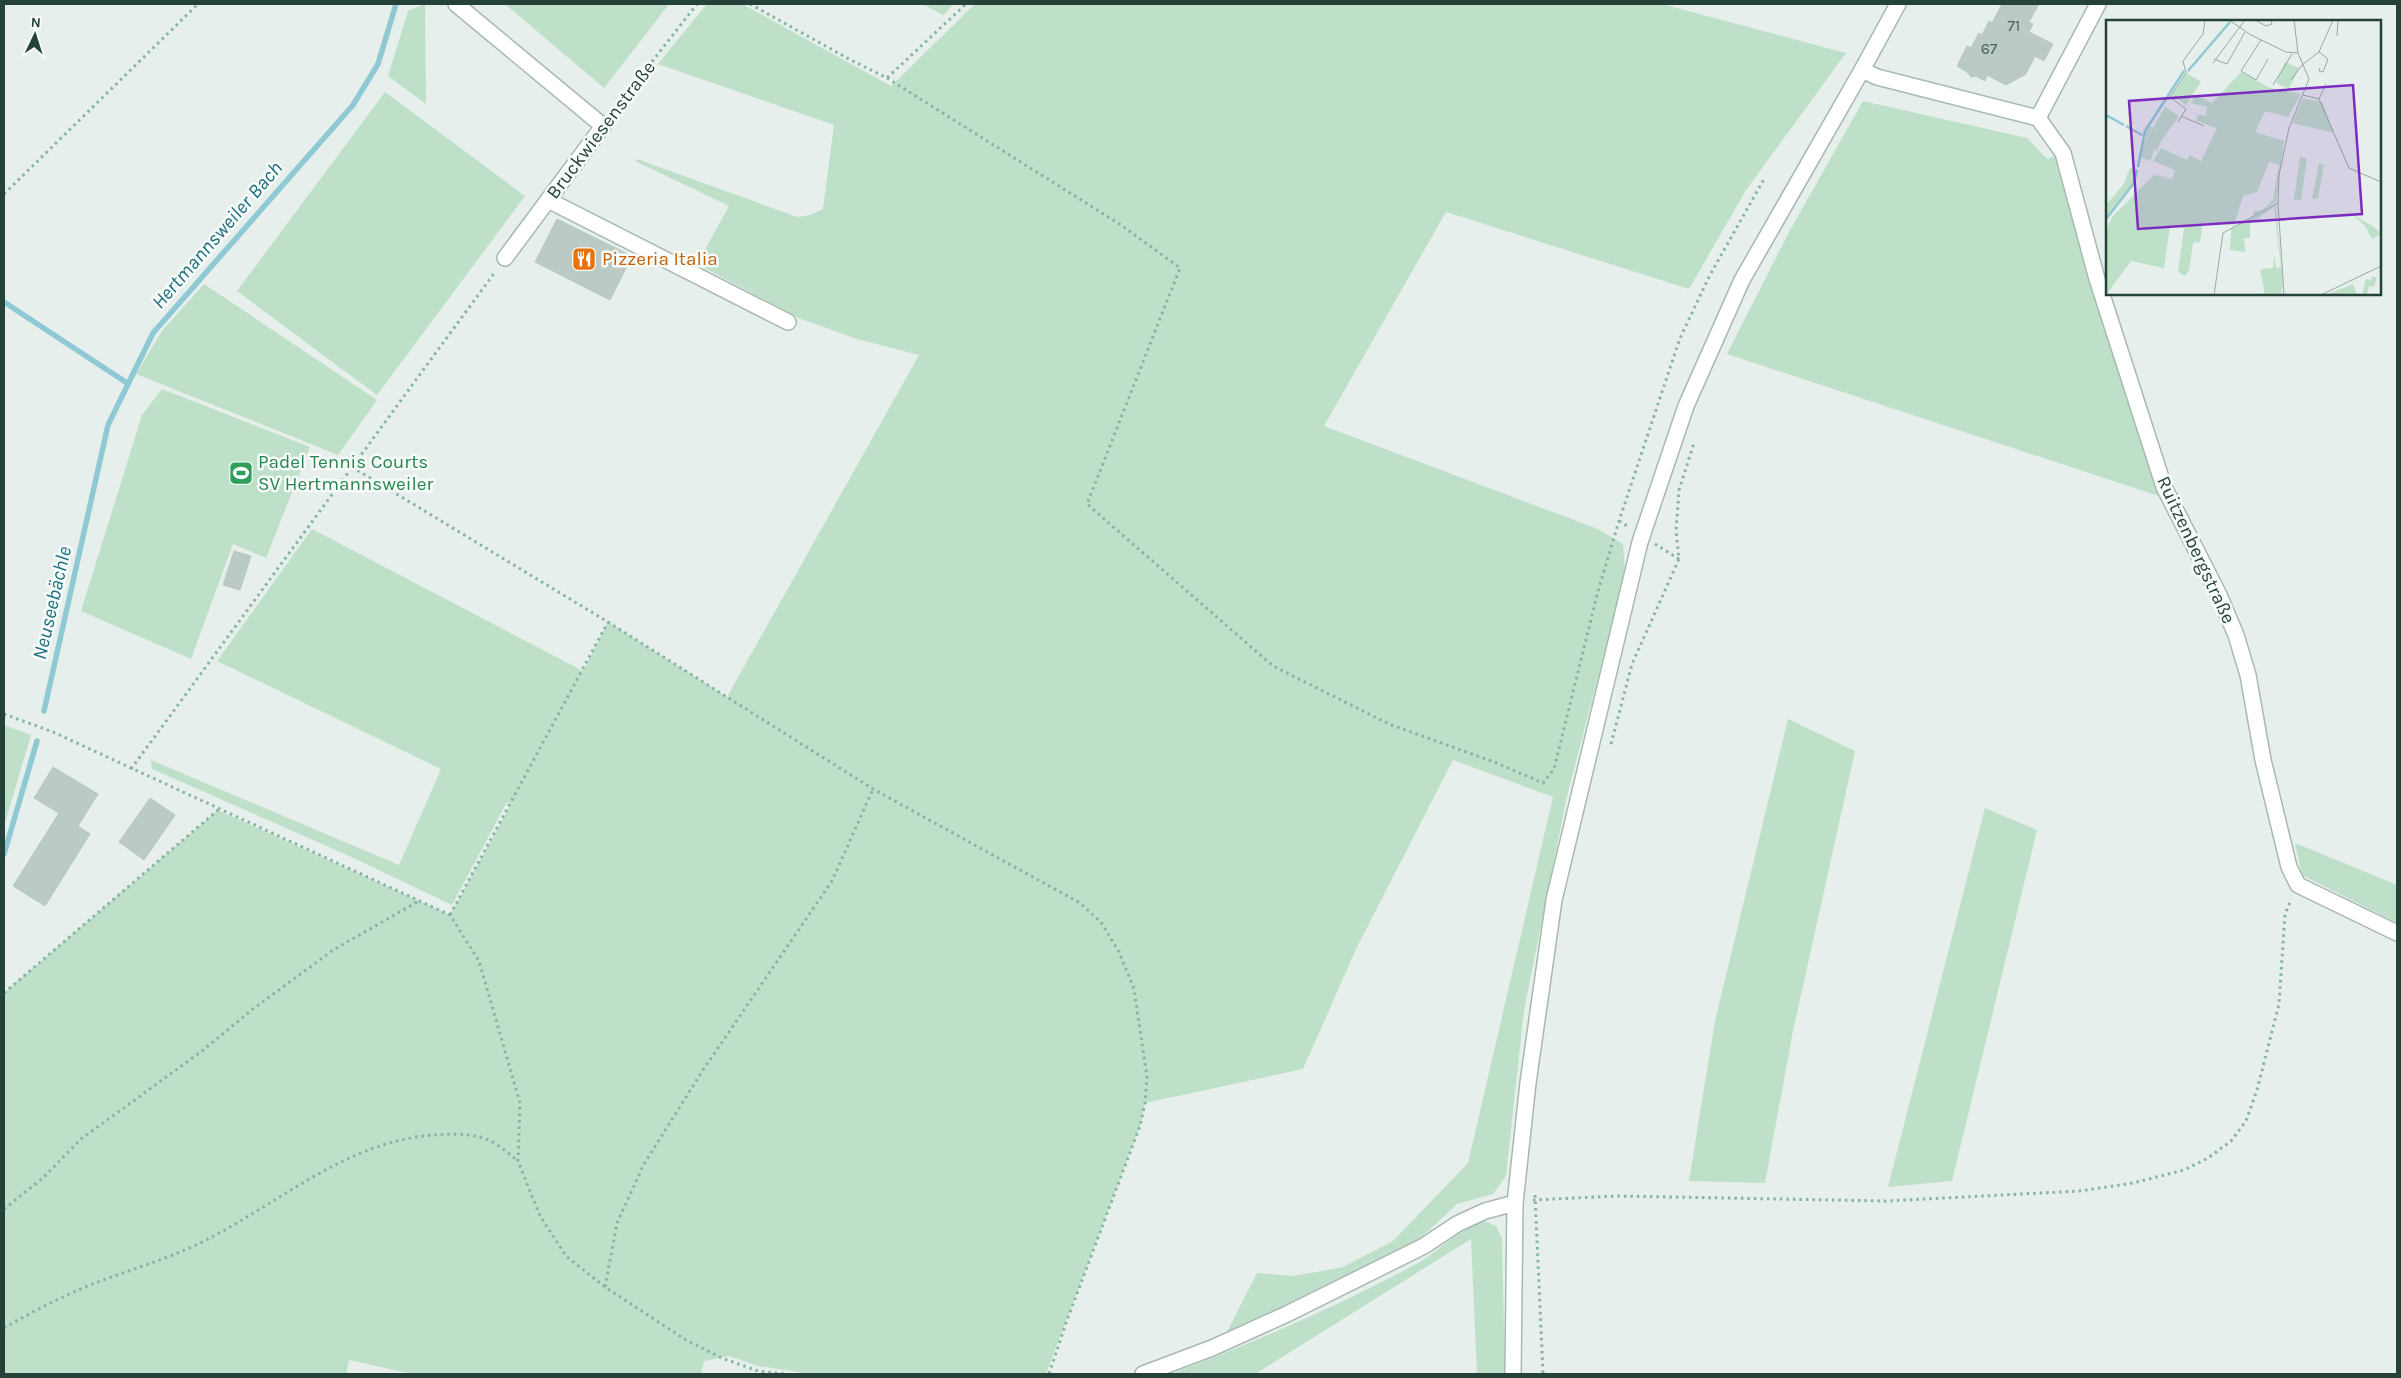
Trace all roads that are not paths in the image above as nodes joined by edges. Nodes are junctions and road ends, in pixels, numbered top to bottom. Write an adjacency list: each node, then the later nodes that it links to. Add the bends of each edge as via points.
1 (456, 4): 6 (street, Bruckwiesenstraße, via 603,126)
2 (1898, 4): 4 (street)
3 (2098, 4): 5 (street)
4 (1862, 70): 5 (street, via 1877,77); 10 (street, via 1783,205 1726,315 1686,406 1640,542 1554,900)
5 (2038, 118): 9 (street, Ruitzenbergstraße, via 2063,153 2097,279 2164,487 2236,635 2248,675 2263,760 2288,867 2298,885)
6 (548, 200): 7 (street, Bruckwiesenstraße); 8 (street)
7 (505, 258)
8 (788, 322)
9 (2397, 933)
10 (1515, 1203): 11 (street, via 1485,1211 1457,1224 1424,1246 1287,1314 1212,1348); 12 (street)
11 (1142, 1374)
12 (1512, 1374)

